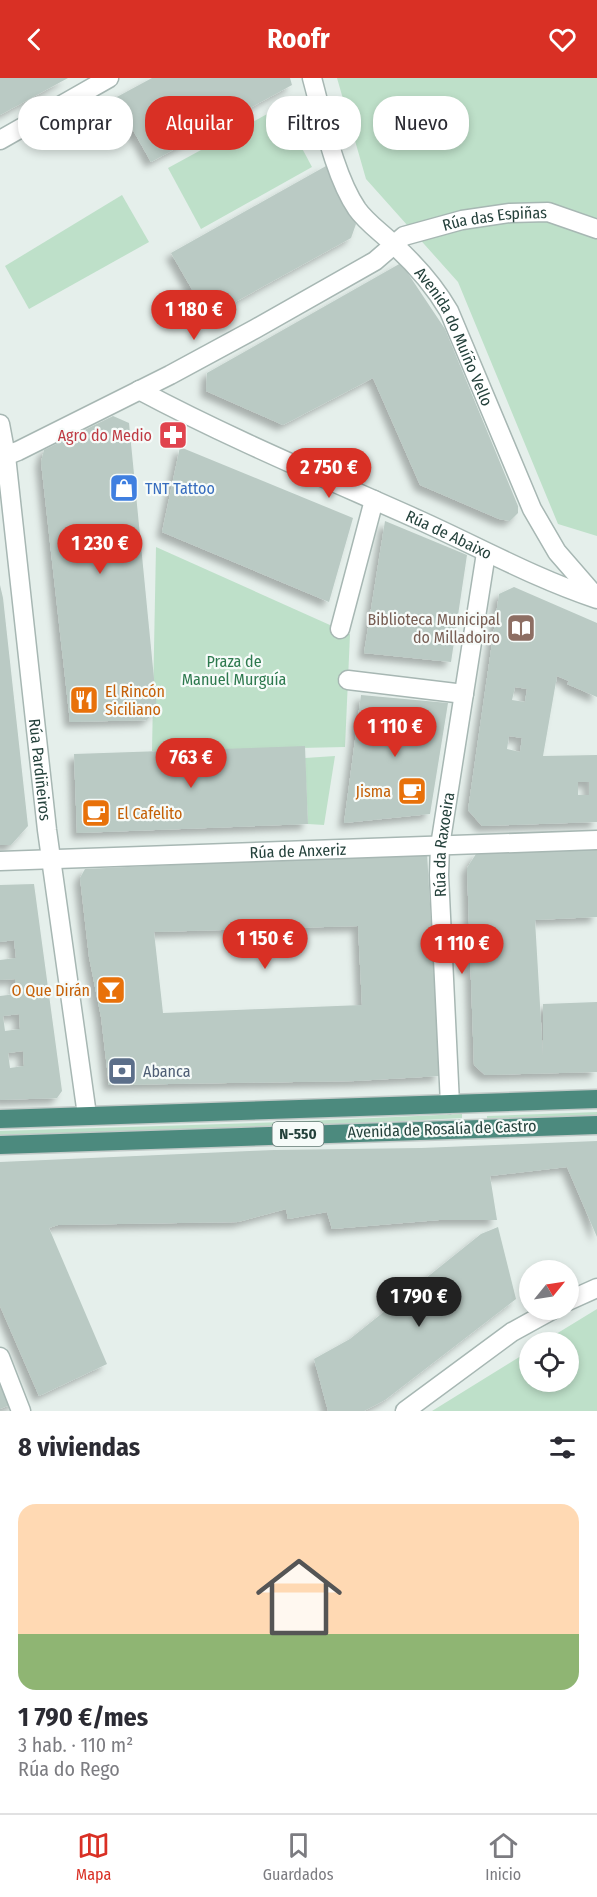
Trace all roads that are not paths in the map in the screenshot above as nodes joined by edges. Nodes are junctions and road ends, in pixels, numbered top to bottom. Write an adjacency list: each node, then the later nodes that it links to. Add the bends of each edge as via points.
1 (110, 78): 3 (street)
2 (312, 78): 5 (street, Avenida do Muíño Vello, via 347,190 368,222)
3 (0, 140)
4 (597, 229): 5 (street, Rúa das Espiñas, via 548,212 510,213 462,220 404,236)
5 (394, 245): 6 (street, Rúa das Espiñas, via 375,261 265,324); 11 (street, Avenida do Muíño Vello, via 449,311 532,509 557,552)
6 (139, 390): 8 (street, Rúa das Espiñas); 9 (street, Rúa de Abaixo, via 187,416)
7 (0, 424): 8 (street, Rúa Pardiñeiros)
8 (3, 457): 17 (street, Rúa Pardiñeiros)
9 (374, 500): 10 (street, Rúa de Abaixo); 12 (street)
10 (486, 553): 11 (street, Rúa de Abaixo, via 556,585); 14 (street, Rúa da Raxoeira)
11 (597, 598)
12 (340, 629)
13 (348, 680): 14 (street)
14 (464, 694): 16 (street, Rúa da Raxoeira)
15 (597, 840): 16 (street, Rúa de Anxeriz)
16 (440, 846): 17 (street, Rúa de Anxeriz); 20 (street, Rúa da Raxoeira)
17 (51, 860): 18 (street, Rúa de Anxeriz); 21 (street, Rúa Pardiñeiros)
18 (0, 861)
19 (597, 1099): 20 (highway, Avenida de Rosalía de Castro / N-550)
20 (450, 1104): 21 (highway, Avenida de Rosalía de Castro / N-550)
21 (87, 1115): 22 (highway, Avenida de Rosalía de Castro / N-550)
22 (0, 1119)
23 (597, 1125): 24 (highway, Avenida de Rosalía de Castro / N-550)
24 (0, 1145)
25 (597, 1288): 26 (street)
26 (579, 1296)
27 (534, 1320): 30 (street)
28 (0, 1358): 29 (street)
29 (21, 1411)
30 (405, 1411)

